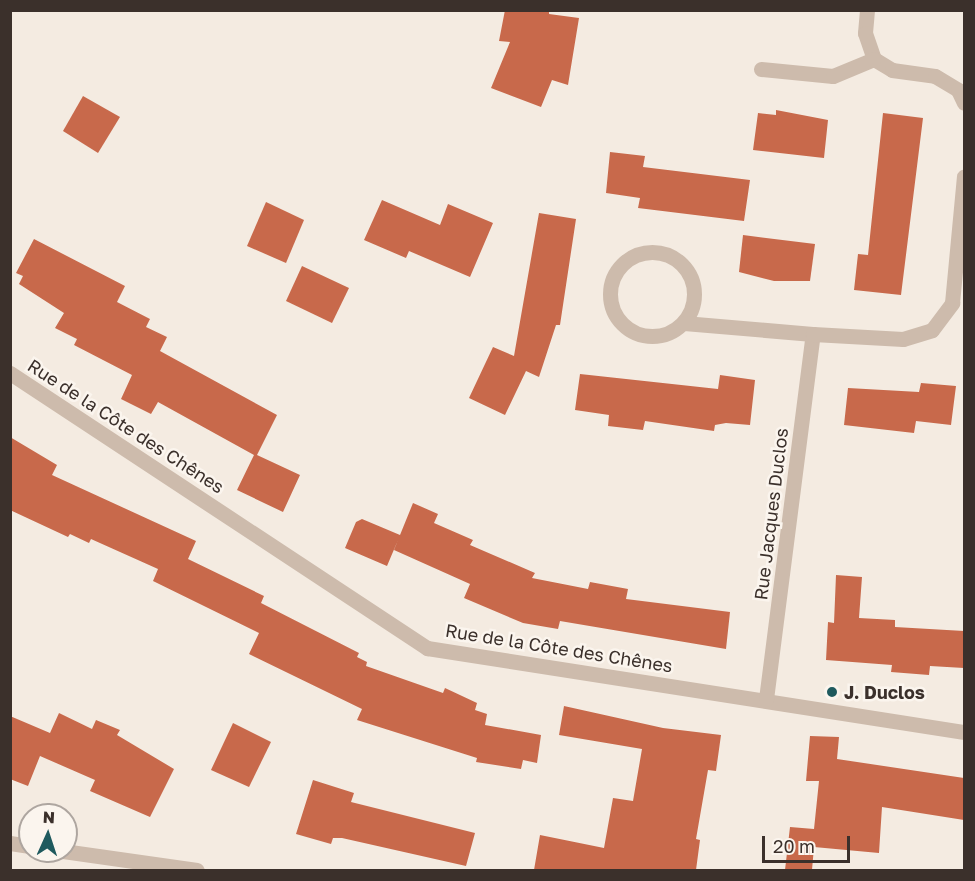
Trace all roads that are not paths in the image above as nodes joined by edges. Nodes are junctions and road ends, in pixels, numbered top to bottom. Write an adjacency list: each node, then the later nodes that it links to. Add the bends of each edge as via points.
1 (867, 10): 2 (street, via 865,33)
2 (874, 59): 3 (street, via 833,76); 4 (street, via 892,70 935,76 958,90)
3 (761, 69)
4 (964, 103)
5 (964, 177): 6 (street)
6 (959, 279): 8 (street, via 952,303 932,330 903,339)
7 (684, 323): 7 (street, via 695,299 694,285 680,262 655,252 641,253 617,269 609,297 621,323 646,337 660,337); 8 (street)
8 (813, 334): 10 (street, Rue Jacques Duclos)
9 (10, 373): 10 (street, Rue de la Côte des Chênes, via 427,648)
10 (766, 699): 11 (street, Rue de la Côte des Chênes)
11 (964, 732)
12 (78, 853): 13 (street)
13 (197, 870)

